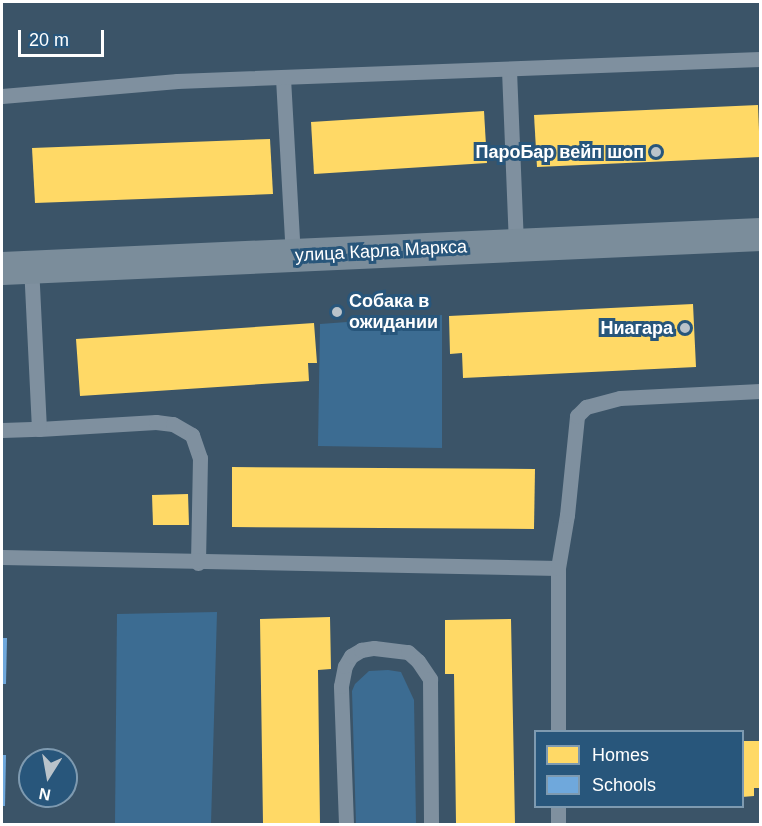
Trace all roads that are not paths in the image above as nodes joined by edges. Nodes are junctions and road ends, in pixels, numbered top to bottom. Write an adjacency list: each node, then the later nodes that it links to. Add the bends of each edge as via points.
1 (760, 59): 2 (lane)
2 (509, 70): 3 (lane); 6 (lane)
3 (283, 78): 4 (lane, via 177,81); 7 (lane)
4 (2, 96)
5 (760, 234): 6 (street, улица Карла Маркса)
6 (516, 245): 7 (street, улица Карла Маркса)
7 (293, 255): 8 (street, улица Карла Маркса)
8 (16, 268): 10 (lane)
9 (760, 391): 14 (lane, via 620,398 586,407 577,416 573,431 567,515)
10 (39, 429): 11 (lane); 13 (lane, via 156,422 173,423 192,435 200,458)
11 (2, 430)
12 (2, 557): 13 (lane)
13 (198, 563): 14 (lane)
14 (558, 568): 15 (lane)
15 (558, 730)
16 (558, 808): 19 (lane)
17 (346, 825): 18 (lane, via 341,686 351,656 374,648 408,652 430,679)
18 (431, 825)
19 (558, 825)

